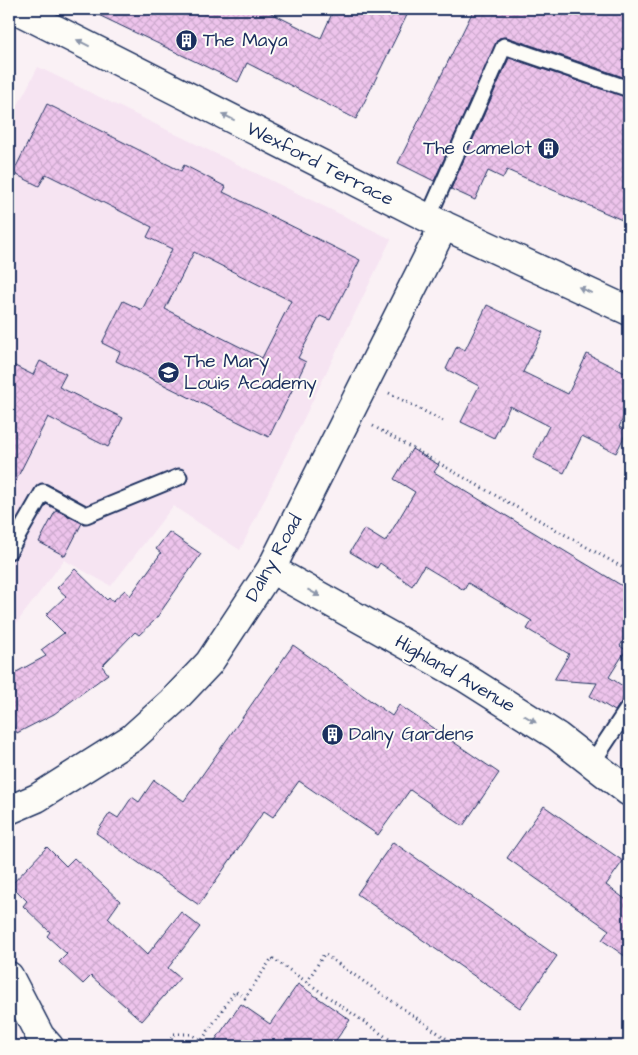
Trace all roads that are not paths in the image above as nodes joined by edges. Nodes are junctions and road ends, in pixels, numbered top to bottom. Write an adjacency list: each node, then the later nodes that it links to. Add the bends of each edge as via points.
1 (14, 9): 2 (street); 4 (street, Wexford Terrace, one-way to 1)
2 (9, 17)
3 (629, 89): 4 (lane, via 504,46)
4 (436, 222): 5 (street, Wexford Terrace, one-way to 4); 8 (street, Dalny Road)
5 (629, 311)
6 (179, 477): 7 (lane, via 86,515 43,492)
7 (9, 551)
8 (271, 570): 10 (street, Highland Avenue, one-way to 10, via 464,677 557,736); 12 (street, Dalny Road, via 210,663 172,702 132,738 37,798)
9 (629, 706): 10 (lane)
10 (592, 763): 11 (street, Highland Avenue)
11 (629, 792)
12 (9, 810)
13 (9, 976): 14 (street, via 40,1036)
14 (49, 1046)

